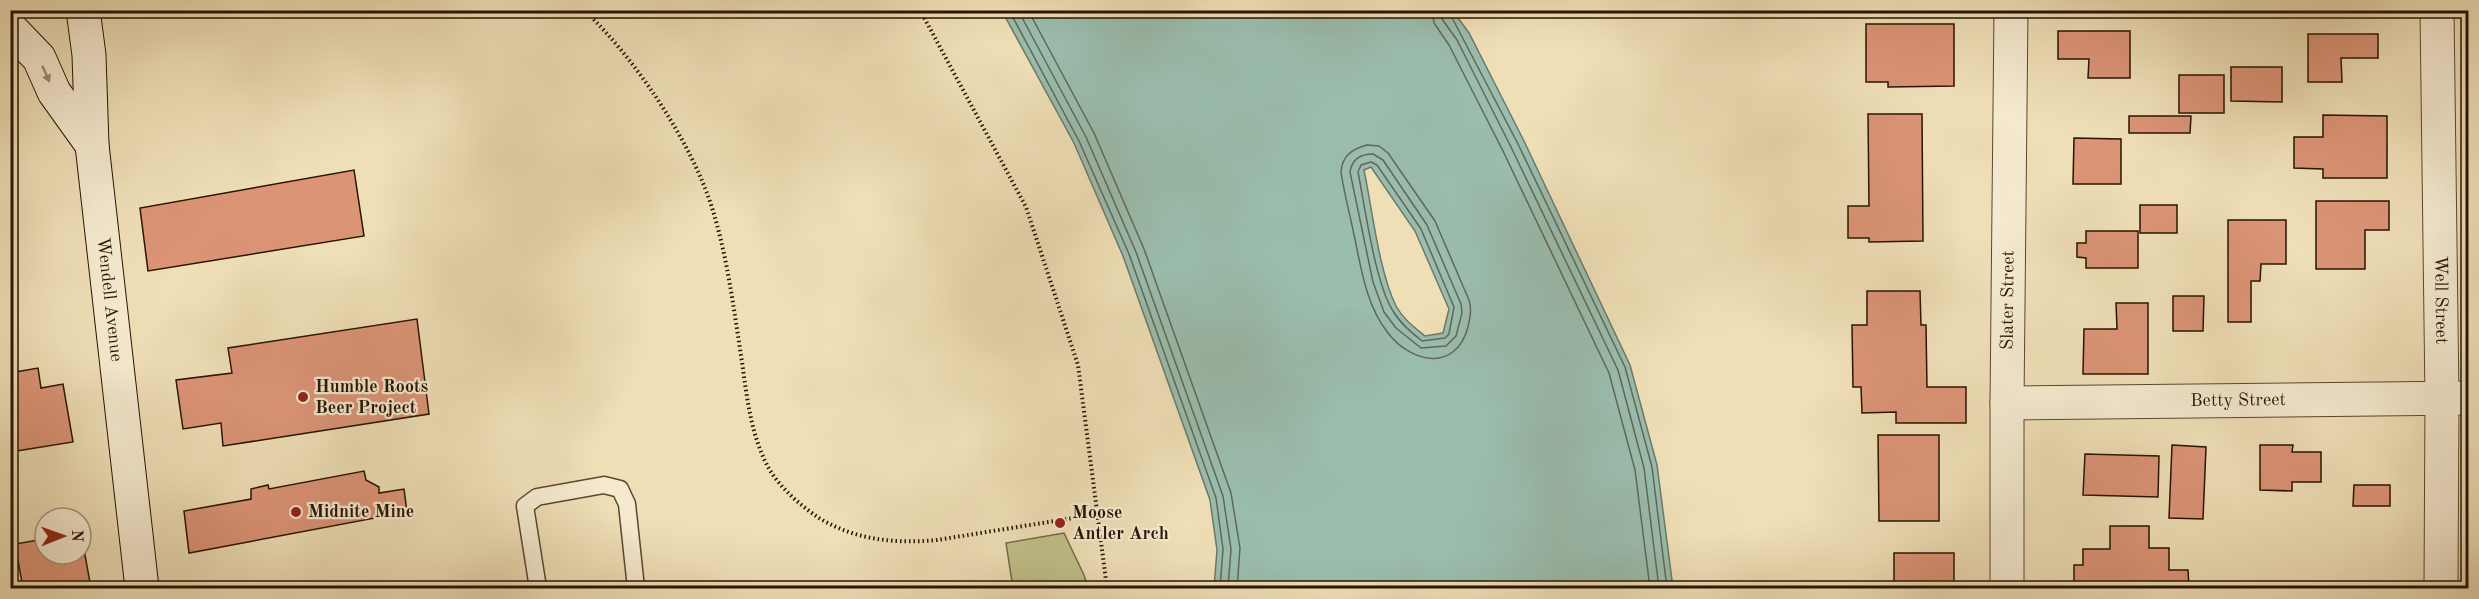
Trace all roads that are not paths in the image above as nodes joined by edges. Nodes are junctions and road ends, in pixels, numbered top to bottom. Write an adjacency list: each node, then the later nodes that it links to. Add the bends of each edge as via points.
1 (82, 10): 5 (street, Wendell Avenue, via 89,55)
2 (2011, 10): 7 (street, Slater Street)
3 (2437, 10): 6 (street, Well Street)
4 (10, 28): 5 (street, one-way to 5, via 39,58 54,93)
5 (92, 145): 8 (street, Wendell Avenue)
6 (2455, 398): 7 (street, Betty Street); 12 (street, Well Street)
7 (2007, 403): 11 (street, Slater Street)
8 (142, 588)
9 (538, 588): 10 (lane, via 525,506 537,497 604,485 620,489 627,504)
10 (636, 588)
11 (2007, 588)
12 (2441, 588)

